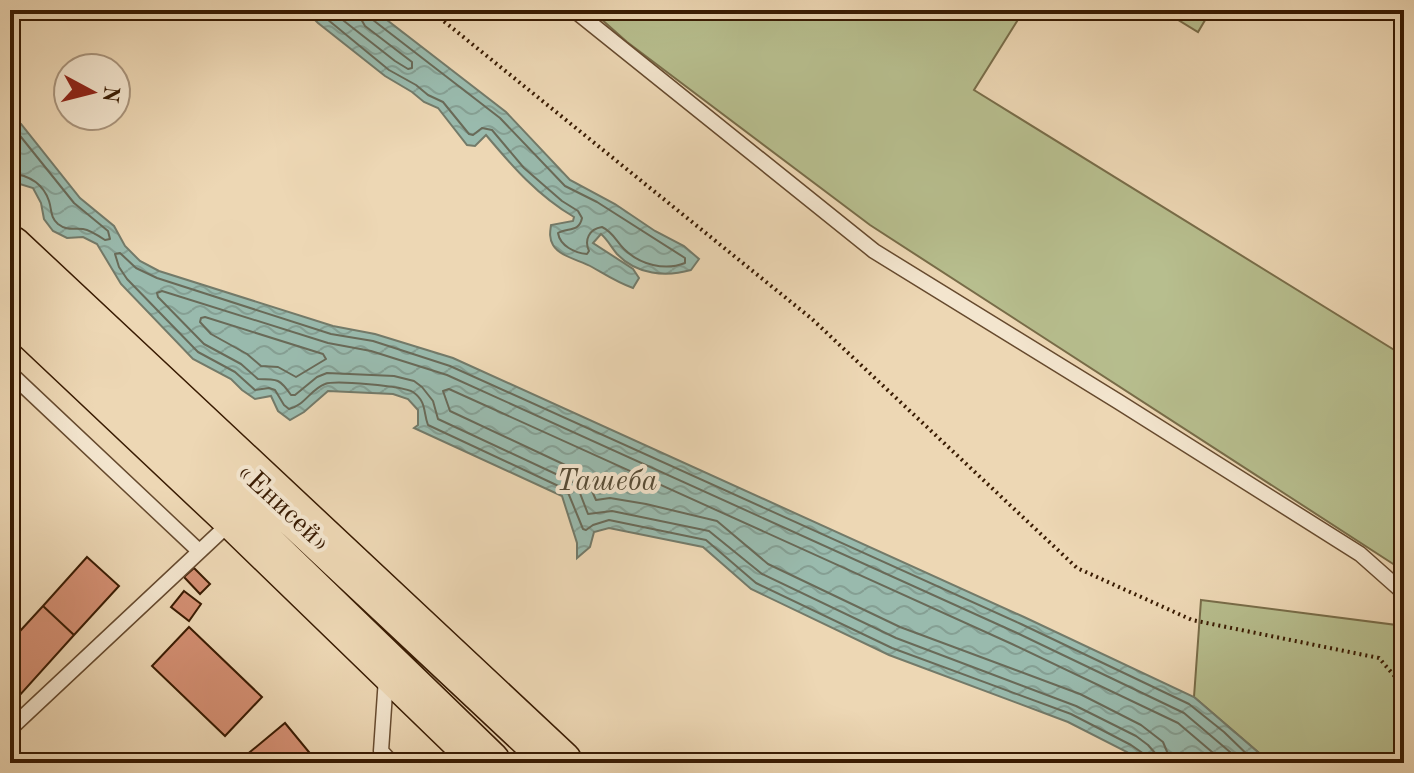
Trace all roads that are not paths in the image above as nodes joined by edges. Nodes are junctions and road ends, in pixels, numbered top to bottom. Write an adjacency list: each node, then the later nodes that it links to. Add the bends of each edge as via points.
1 (574, 10): 7 (lane, via 874,251 1360,554)
2 (10, 248): 12 (highway, «Енисей»)
3 (10, 306): 5 (highway, «Енисей»)
4 (10, 373): 6 (lane)
5 (235, 518): 6 (lane); 8 (highway, «Енисей»)
6 (199, 551): 9 (lane)
7 (1404, 593)
8 (387, 665): 10 (lane, via 381,751); 11 (highway, «Енисей»)
9 (10, 729)
10 (392, 763)
11 (488, 763)
12 (560, 763)

